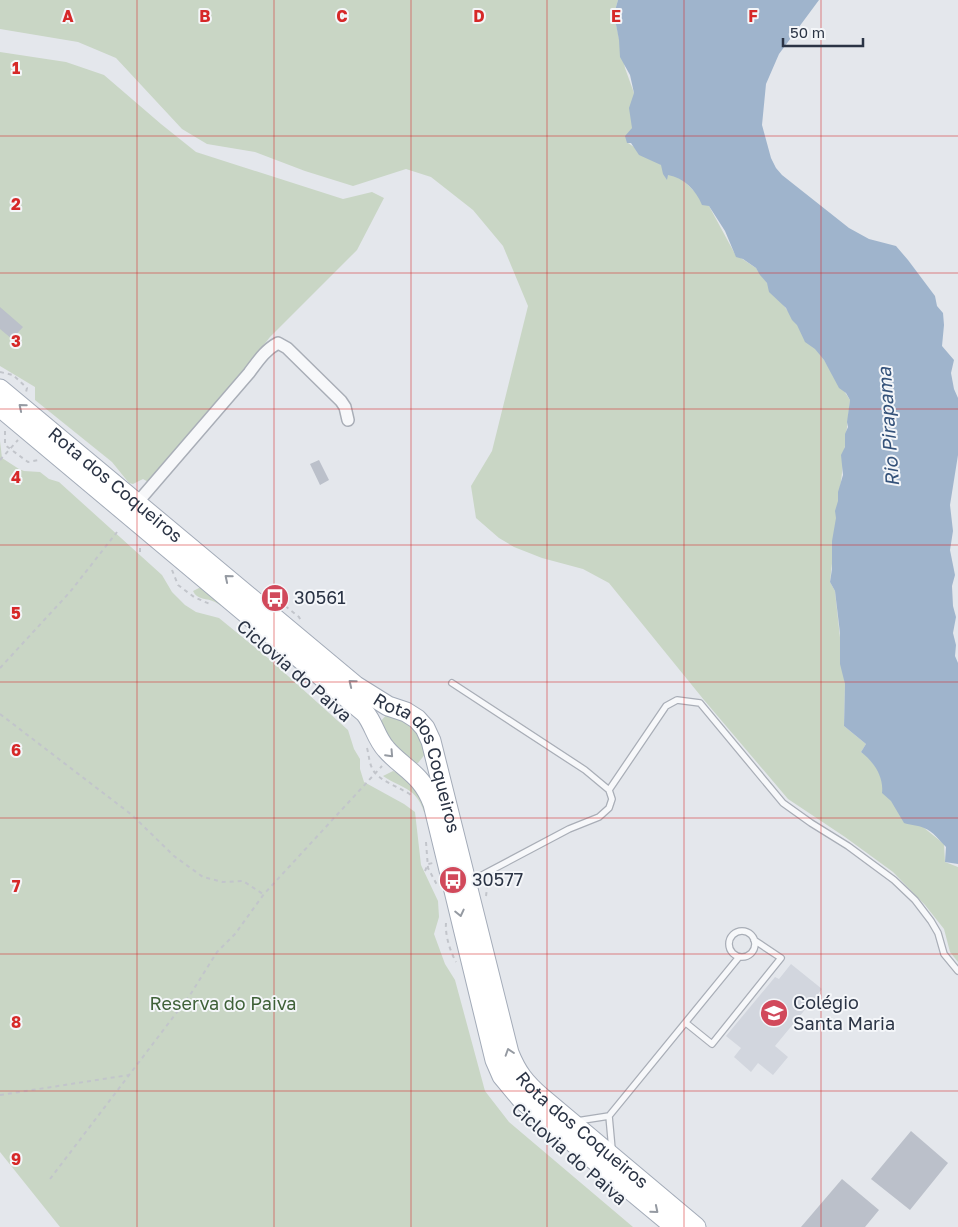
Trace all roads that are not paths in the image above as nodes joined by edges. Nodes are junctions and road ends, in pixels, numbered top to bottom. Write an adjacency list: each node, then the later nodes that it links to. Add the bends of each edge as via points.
1 (0, 389): 4 (main road, Rota dos Coqueiros, one-way to 1)
2 (0, 407): 7 (main road, Rota dos Coqueiros, via 354,702 373,723)
3 (348, 420): 4 (street, via 341,401 278,343 264,353)
4 (137, 503): 6 (main road, Rota dos Coqueiros, one-way to 4, via 372,698 356,686)
5 (452, 683): 10 (lane, via 585,770)
6 (394, 707): 7 (main road, via 381,716); 8 (main road, Rota dos Coqueiros, via 417,719 425,728)
7 (370, 737): 9 (main road, Rota dos Coqueiros, one-way to 9)
8 (433, 749): 9 (main road, via 422,764); 11 (main road, Rota dos Coqueiros)
9 (410, 770): 19 (main road, Rota dos Coqueiros, one-way to 19, via 421,781 433,804 495,1060 502,1076 522,1100)
10 (609, 790): 11 (lane, via 612,799 599,817 569,829); 14 (lane, via 666,706 677,700 700,703 783,803 864,857 915,900 932,921 944,954)
11 (467, 883): 17 (main road, Rota dos Coqueiros, one-way to 11, via 527,1085 517,1072 509,1053)
12 (754, 940): 13 (lane, via 755,948 750,954); 13 (lane, via 746,931 734,934 729,945 732,953); 15 (lane, via 781,958 712,1044)
13 (739, 957): 15 (lane)
14 (958, 971)
15 (686, 1022): 16 (lane)
16 (609, 1116): 17 (lane); 18 (lane)
17 (569, 1121): 18 (main road, Rota dos Coqueiros)
18 (612, 1156): 20 (main road, Rota dos Coqueiros)
19 (675, 1227)
20 (696, 1227)

